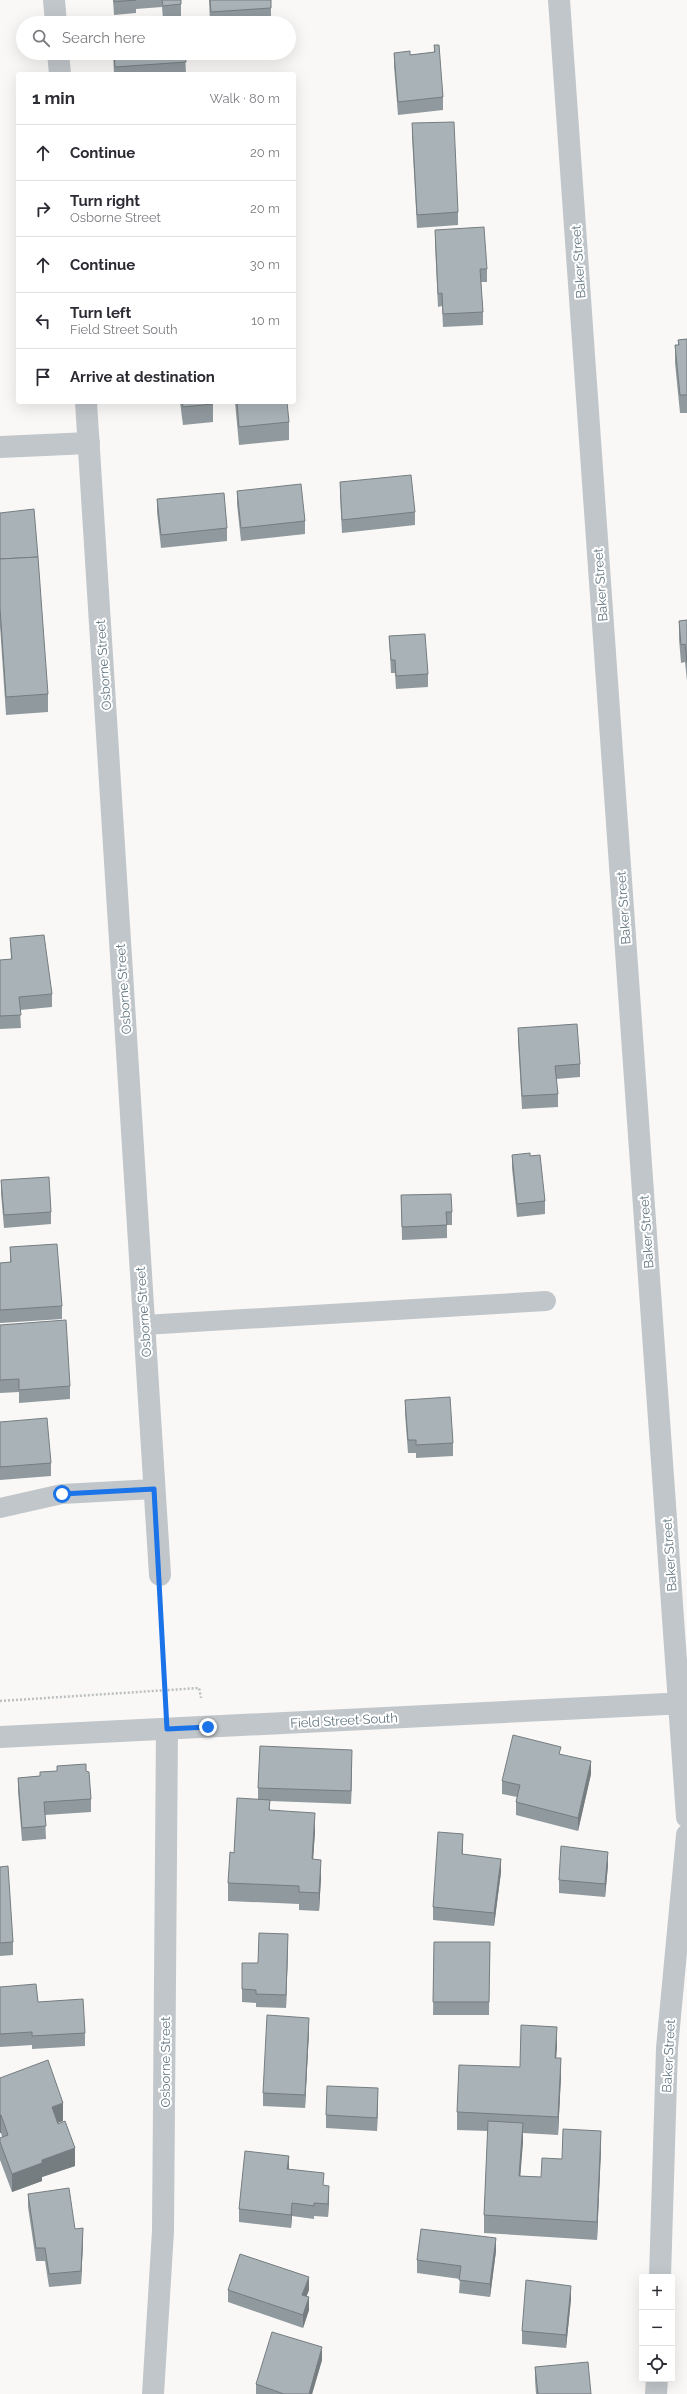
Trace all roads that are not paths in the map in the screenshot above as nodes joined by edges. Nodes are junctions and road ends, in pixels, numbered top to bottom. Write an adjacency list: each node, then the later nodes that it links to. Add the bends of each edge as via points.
1 (54, 0): 3 (street)
2 (559, 0): 14 (street, Baker Street)
3 (55, 16)
4 (59, 60): 5 (street)
5 (60, 72)
6 (86, 404): 7 (street, Osborne Street)
7 (90, 443): 8 (street); 10 (street, Osborne Street)
8 (0, 448)
9 (546, 1301): 10 (lane)
10 (144, 1325): 11 (street, Osborne Street)
11 (154, 1489): 12 (lane, via 62,1494); 13 (street, Osborne Street)
12 (0, 1508)
13 (160, 1575)
14 (683, 1704): 15 (street, Field Street South); 17 (street, Baker Street)
15 (167, 1729): 16 (street, Field Street South); 21 (street, Osborne Street, via 163,2231)
16 (0, 1737)
17 (687, 1817)
18 (687, 1835): 19 (street, Baker Street, via 667,2048)
19 (660, 2274)
20 (657, 2382): 22 (street)
21 (153, 2394)
22 (656, 2394)

